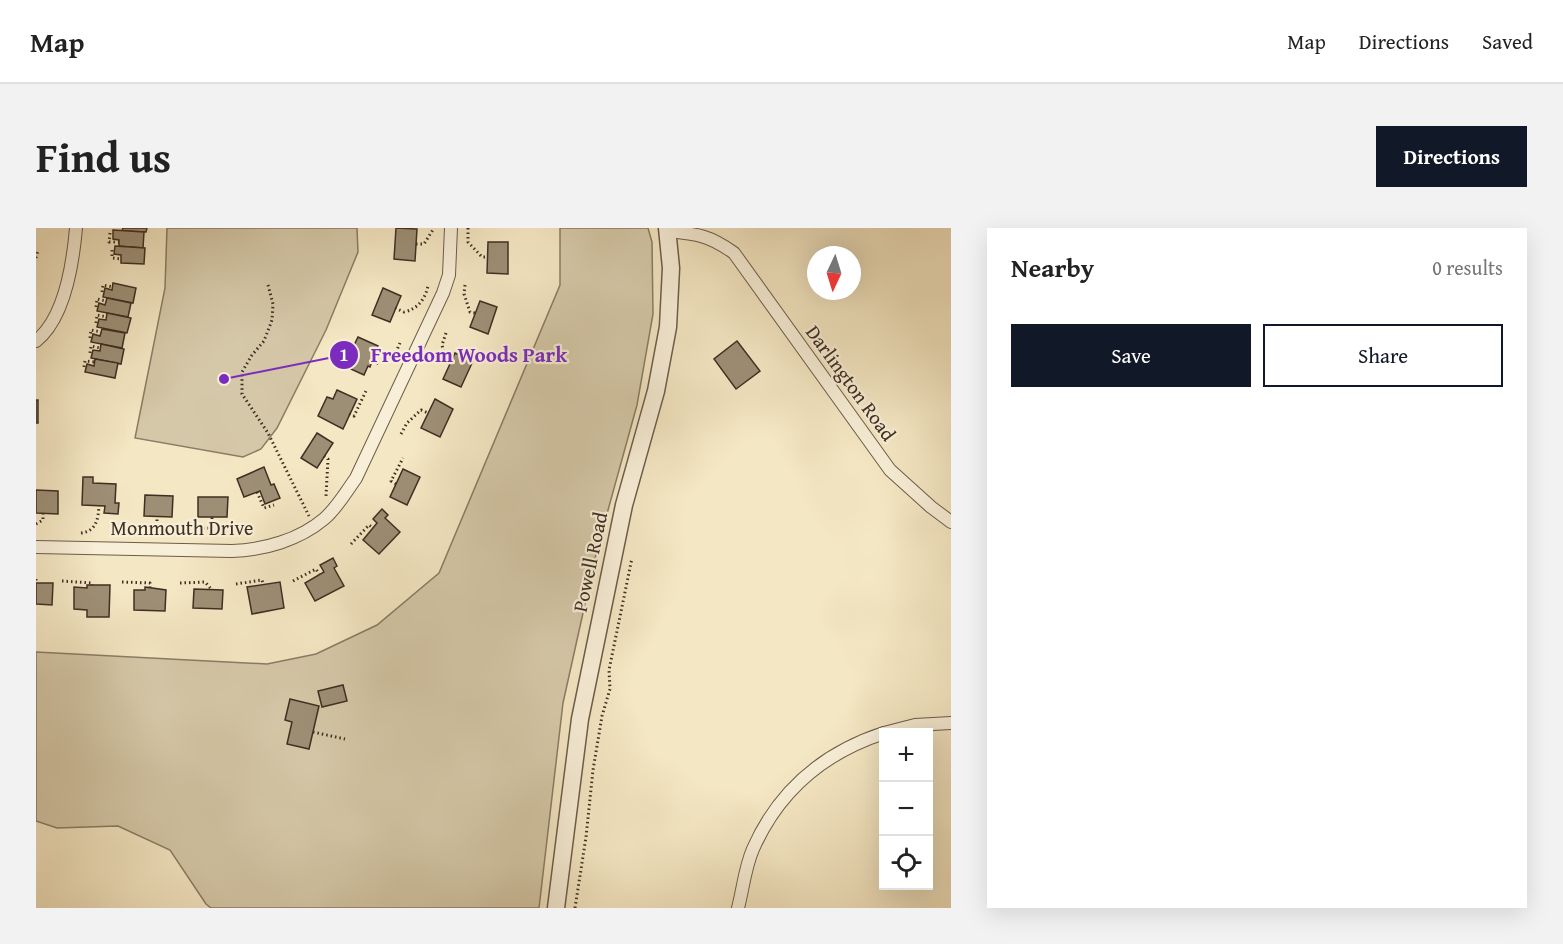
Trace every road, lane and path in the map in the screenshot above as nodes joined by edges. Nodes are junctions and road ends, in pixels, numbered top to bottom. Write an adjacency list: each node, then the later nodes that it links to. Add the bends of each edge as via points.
1 (76, 228): 28 (street, via 61,304 54,321)
2 (434, 228): 8 (path, via 424,244)
3 (452, 228): 52 (street, Monmouth Drive, via 449,275 443,293 356,478 340,501)
4 (468, 228): 11 (path, via 468,242 482,257)
5 (667, 230): 50 (street, Darlington Road, via 717,240 734,253 890,470); 75 (street, Powell Road, via 671,268 667,337 621,516 580,719)
6 (110, 233): 7 (path, via 109,242)
7 (119, 242)
8 (416, 244)
9 (112, 249): 13 (path, via 112,258)
10 (38, 250): 12 (path)
11 (487, 257)
12 (36, 258)
13 (121, 259)
14 (268, 285): 52 (path, via 272,320 264,341 242,372 243,394 268,433)
15 (465, 285): 22 (path, via 470,312)
16 (428, 286): 21 (path, via 415,307 404,312)
17 (113, 287): 18 (path, via 103,285)
18 (102, 292)
19 (106, 301): 20 (path, via 97,299)
20 (96, 307)
21 (395, 308)
22 (475, 314)
23 (106, 317): 24 (path, via 97,315)
24 (96, 323)
25 (101, 332): 27 (path, via 91,330)
26 (446, 333): 34 (path, via 442,345)
27 (90, 338)
28 (36, 341)
29 (400, 343): 33 (path, via 396,352 379,364)
30 (100, 348): 31 (path, via 91,346)
31 (90, 353)
32 (95, 362): 35 (path, via 85,360)
33 (373, 362)
34 (450, 363)
35 (84, 367)
36 (366, 391): 38 (path, via 354,416)
37 (428, 413): 39 (path, via 421,410 406,423)
38 (349, 414)
39 (401, 434)
40 (324, 456): 44 (path, via 328,459)
41 (403, 458): 42 (path, via 391,481)
42 (396, 484)
43 (257, 492): 45 (path, via 264,508)
44 (326, 496)
45 (274, 505)
46 (99, 506): 55 (path, via 96,524 89,531)
47 (43, 513): 51 (path, via 43,520)
48 (157, 516): 56 (path, via 157,525)
49 (212, 517): 54 (path, via 212,528)
50 (951, 522)
51 (36, 524)
52 (314, 525): 58 (street, Monmouth Drive, via 282,542 246,550)
53 (373, 528): 57 (path, via 369,525)
54 (185, 529)
55 (77, 533)
56 (131, 534)
57 (351, 544)
58 (36, 547)
59 (632, 558): 76 (path, via 609,670 608,699 593,770)
60 (319, 574): 62 (path, via 316,569)
61 (62, 581): 67 (path)
62 (293, 581)
63 (122, 582): 68 (path, via 150,583)
64 (180, 583): 69 (path, via 205,582)
65 (236, 584): 66 (path, via 262,580)
66 (263, 584)
67 (92, 585)
68 (150, 588)
69 (211, 589)
70 (951, 723): 71 (street)
71 (903, 728)
72 (313, 732): 74 (path)
73 (879, 735): 77 (street, via 860,741 812,769 782,800 752,852)
74 (345, 739)
75 (556, 908)
76 (575, 908)
77 (738, 908)

